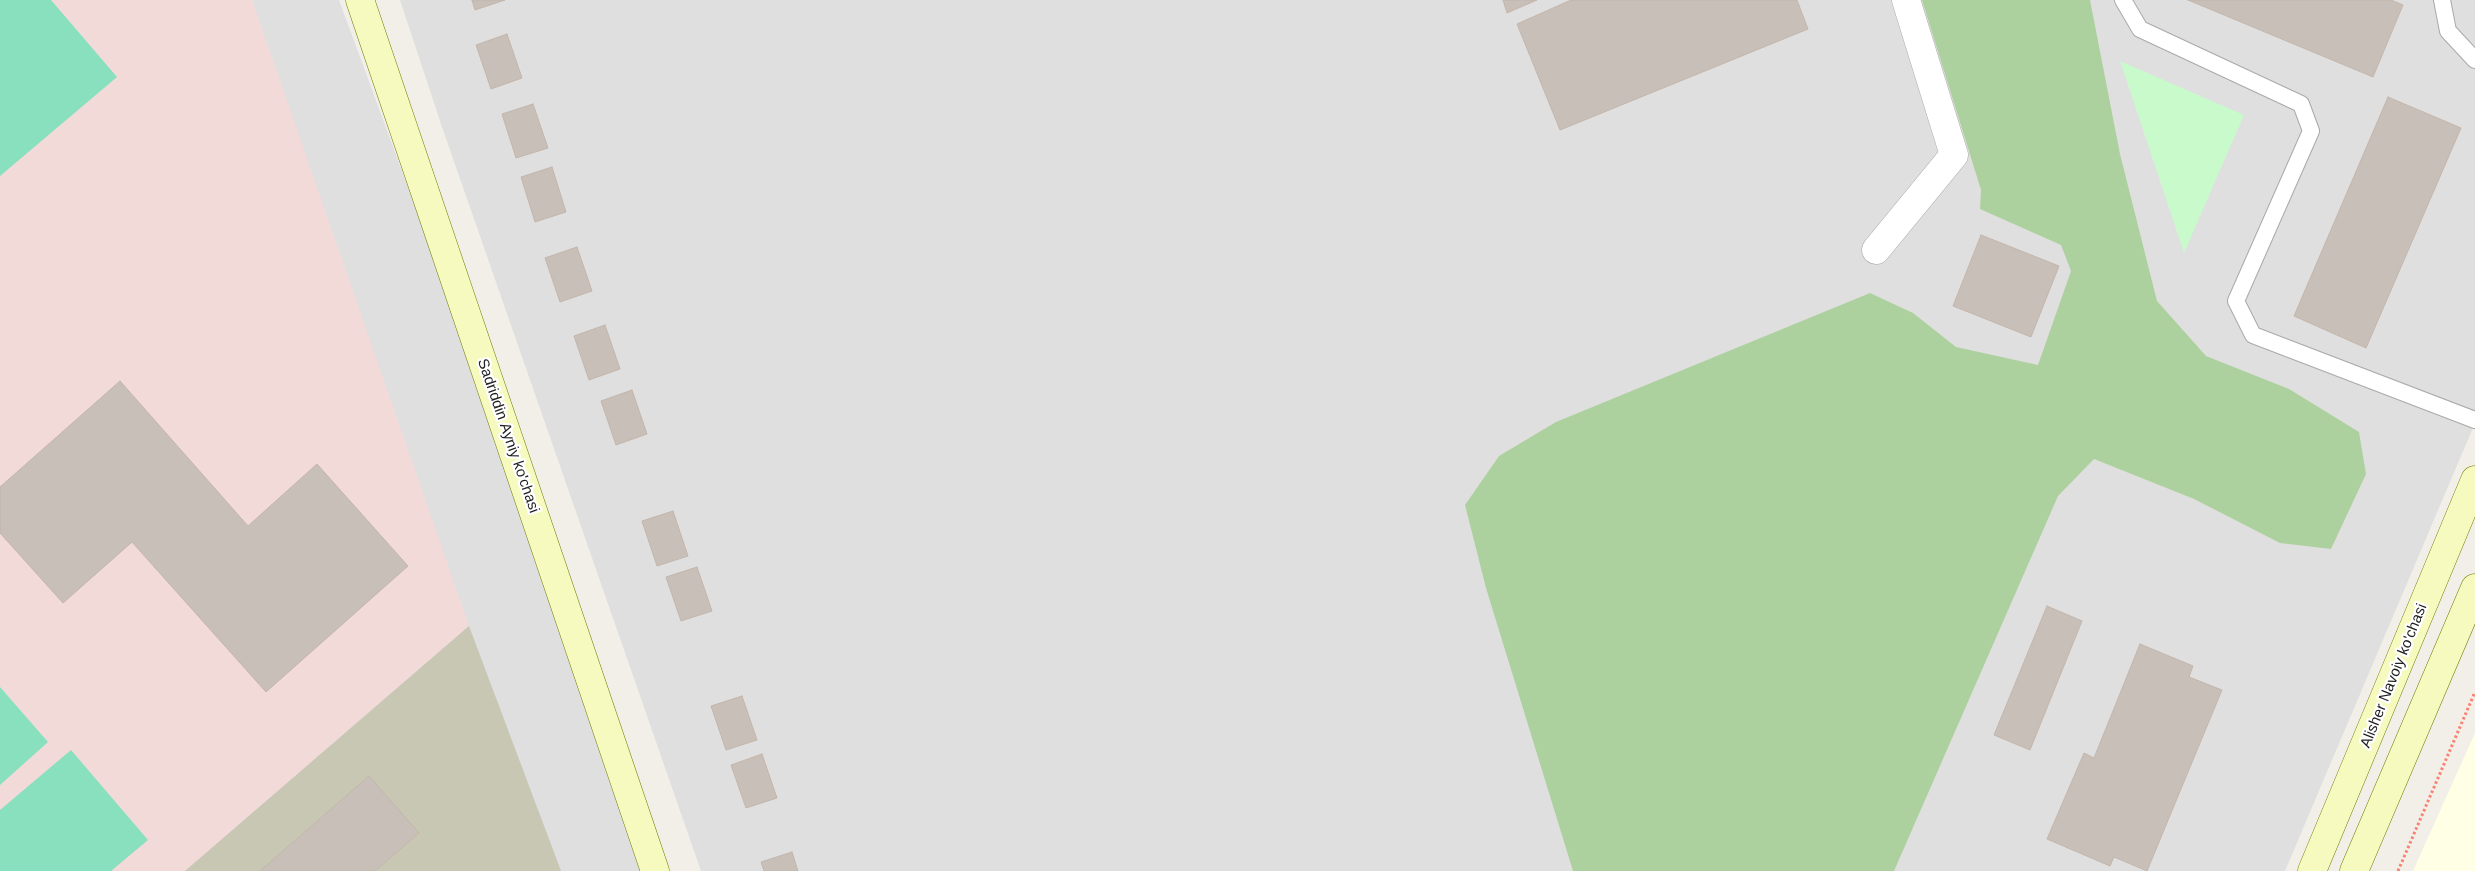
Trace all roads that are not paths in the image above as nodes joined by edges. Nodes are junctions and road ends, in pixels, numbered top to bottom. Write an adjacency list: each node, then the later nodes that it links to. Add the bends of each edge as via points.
1 (360, 0): 10 (main road, Sadriddin Ayniy ko'chasi)
2 (1906, 0): 6 (street, via 1954,155)
3 (2123, 0): 7 (lane, via 2140,29 2302,104 2311,131 2236,301 2253,335)
4 (2442, 0): 5 (lane, via 2448,31)
5 (2475, 60)
6 (1876, 250)
7 (2475, 420)
8 (2475, 480): 11 (main road, Alisher Navoiy ko'chasi)
9 (2475, 588): 12 (main road)
10 (655, 871)
11 (2312, 871)
12 (2354, 871)

